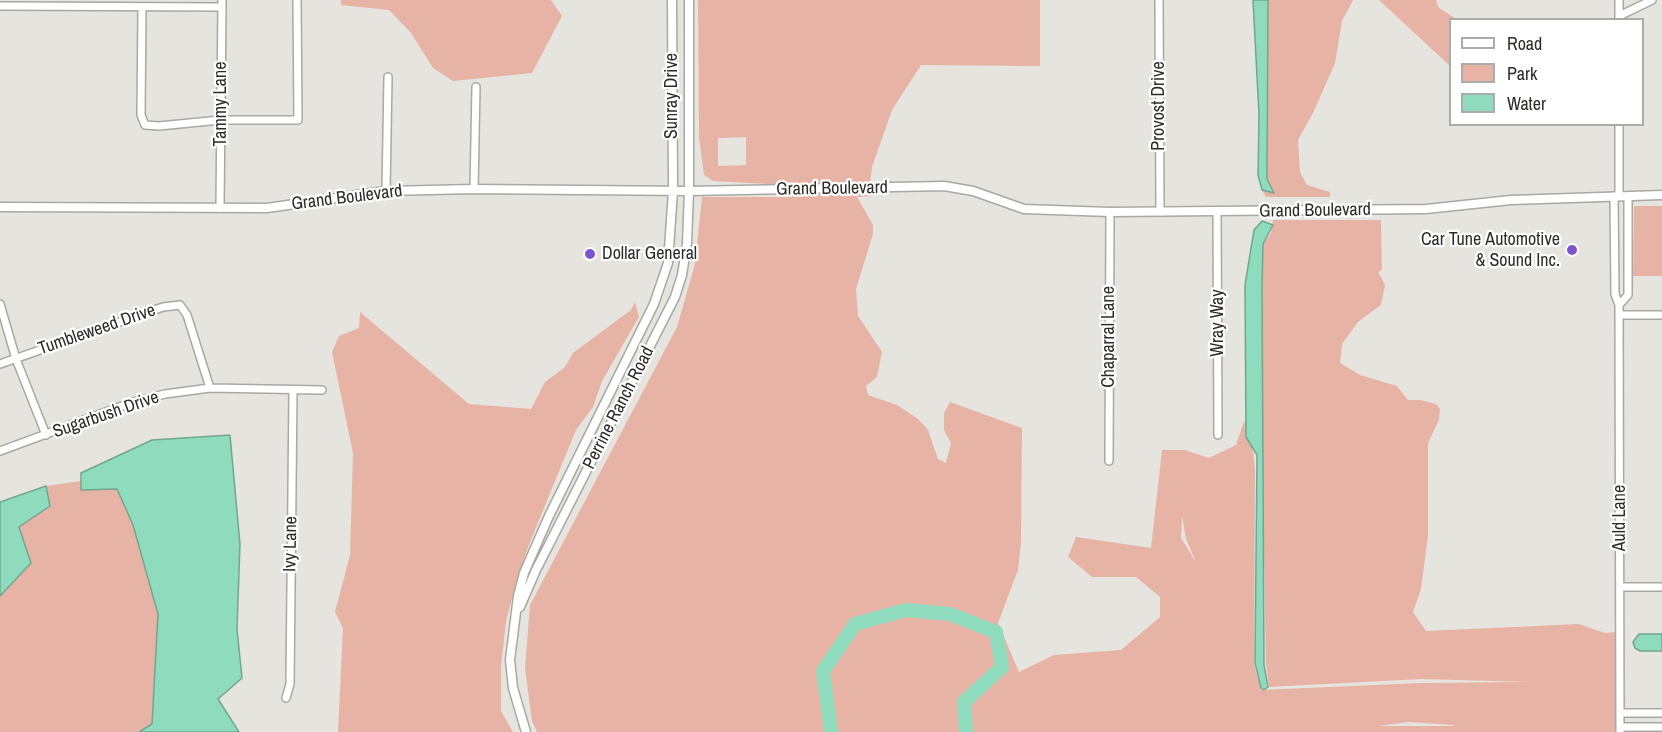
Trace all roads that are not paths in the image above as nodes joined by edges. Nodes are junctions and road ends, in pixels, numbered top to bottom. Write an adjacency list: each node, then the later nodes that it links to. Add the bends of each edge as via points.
1 (297, 0): 13 (street, via 298,120)
2 (672, 0): 17 (street, Sunray Drive)
3 (689, 0): 18 (street, Sunray Drive)
4 (1159, 0): 24 (street, Provost Drive)
5 (1619, 0): 10 (street)
6 (1652, 0): 10 (street)
7 (222, 3): 9 (street); 13 (street, Tammy Lane)
8 (0, 6): 9 (street)
9 (141, 7): 13 (street, via 141,115 146,125)
10 (1619, 18)
11 (388, 77): 16 (street)
12 (476, 87): 15 (street)
13 (220, 120): 22 (street, Tammy Lane)
14 (1619, 126): 20 (street)
15 (474, 189): 16 (street, Grand Boulevard); 17 (street, Grand Boulevard)
16 (386, 191): 22 (street, Grand Boulevard, via 267,208)
17 (673, 191): 18 (street, Grand Boulevard); 41 (street, Perrine Ranch Road, via 668,263 661,286 535,544 518,596)
18 (689, 191): 23 (street, Grand Boulevard, via 944,186 973,191 1024,209); 41 (street, Perrine Ranch Road, via 687,243 675,297)
19 (1662, 195): 20 (street, Grand Boulevard)
20 (1620, 196): 25 (street, Grand Boulevard, via 1511,200 1426,209); 27 (street, Auld Lane, via 1615,294); 27 (street, Auld Lane, via 1628,295)
21 (0, 207): 22 (street, Grand Boulevard)
22 (220, 208)
23 (1110, 212): 24 (street, Grand Boulevard); 38 (street, Chaparral Lane)
24 (1160, 212): 25 (street, Grand Boulevard)
25 (1217, 212): 36 (street, Wray Way)
26 (0, 304): 30 (street)
27 (1619, 304): 28 (street, Auld Lane)
28 (1619, 315): 29 (street); 39 (street, Auld Lane)
29 (1662, 315)
30 (16, 359): 31 (street, Tumbleweed Drive); 32 (street, Tumbleweed Drive, via 162,307 180,305 187,315); 35 (street)
31 (0, 364)
32 (210, 388): 33 (street, Sugarbush Drive); 35 (street, Sugarbush Drive, via 133,402)
33 (293, 390): 34 (street, Sugarbush Drive); 42 (street, Ivy Lane, via 290,684)
34 (322, 390)
35 (46, 435): 37 (street, Sugarbush Drive)
36 (1218, 435)
37 (0, 451)
38 (1108, 461)
39 (1620, 587): 40 (street); 43 (street, Auld Lane)
40 (1662, 587)
41 (516, 616): 47 (street, Perrine Ranch Road, via 510,660 513,688)
42 (286, 698)
43 (1620, 713): 44 (street); 46 (street, Auld Lane)
44 (1662, 713)
45 (1662, 727): 46 (street)
46 (1620, 730)
47 (526, 732)

